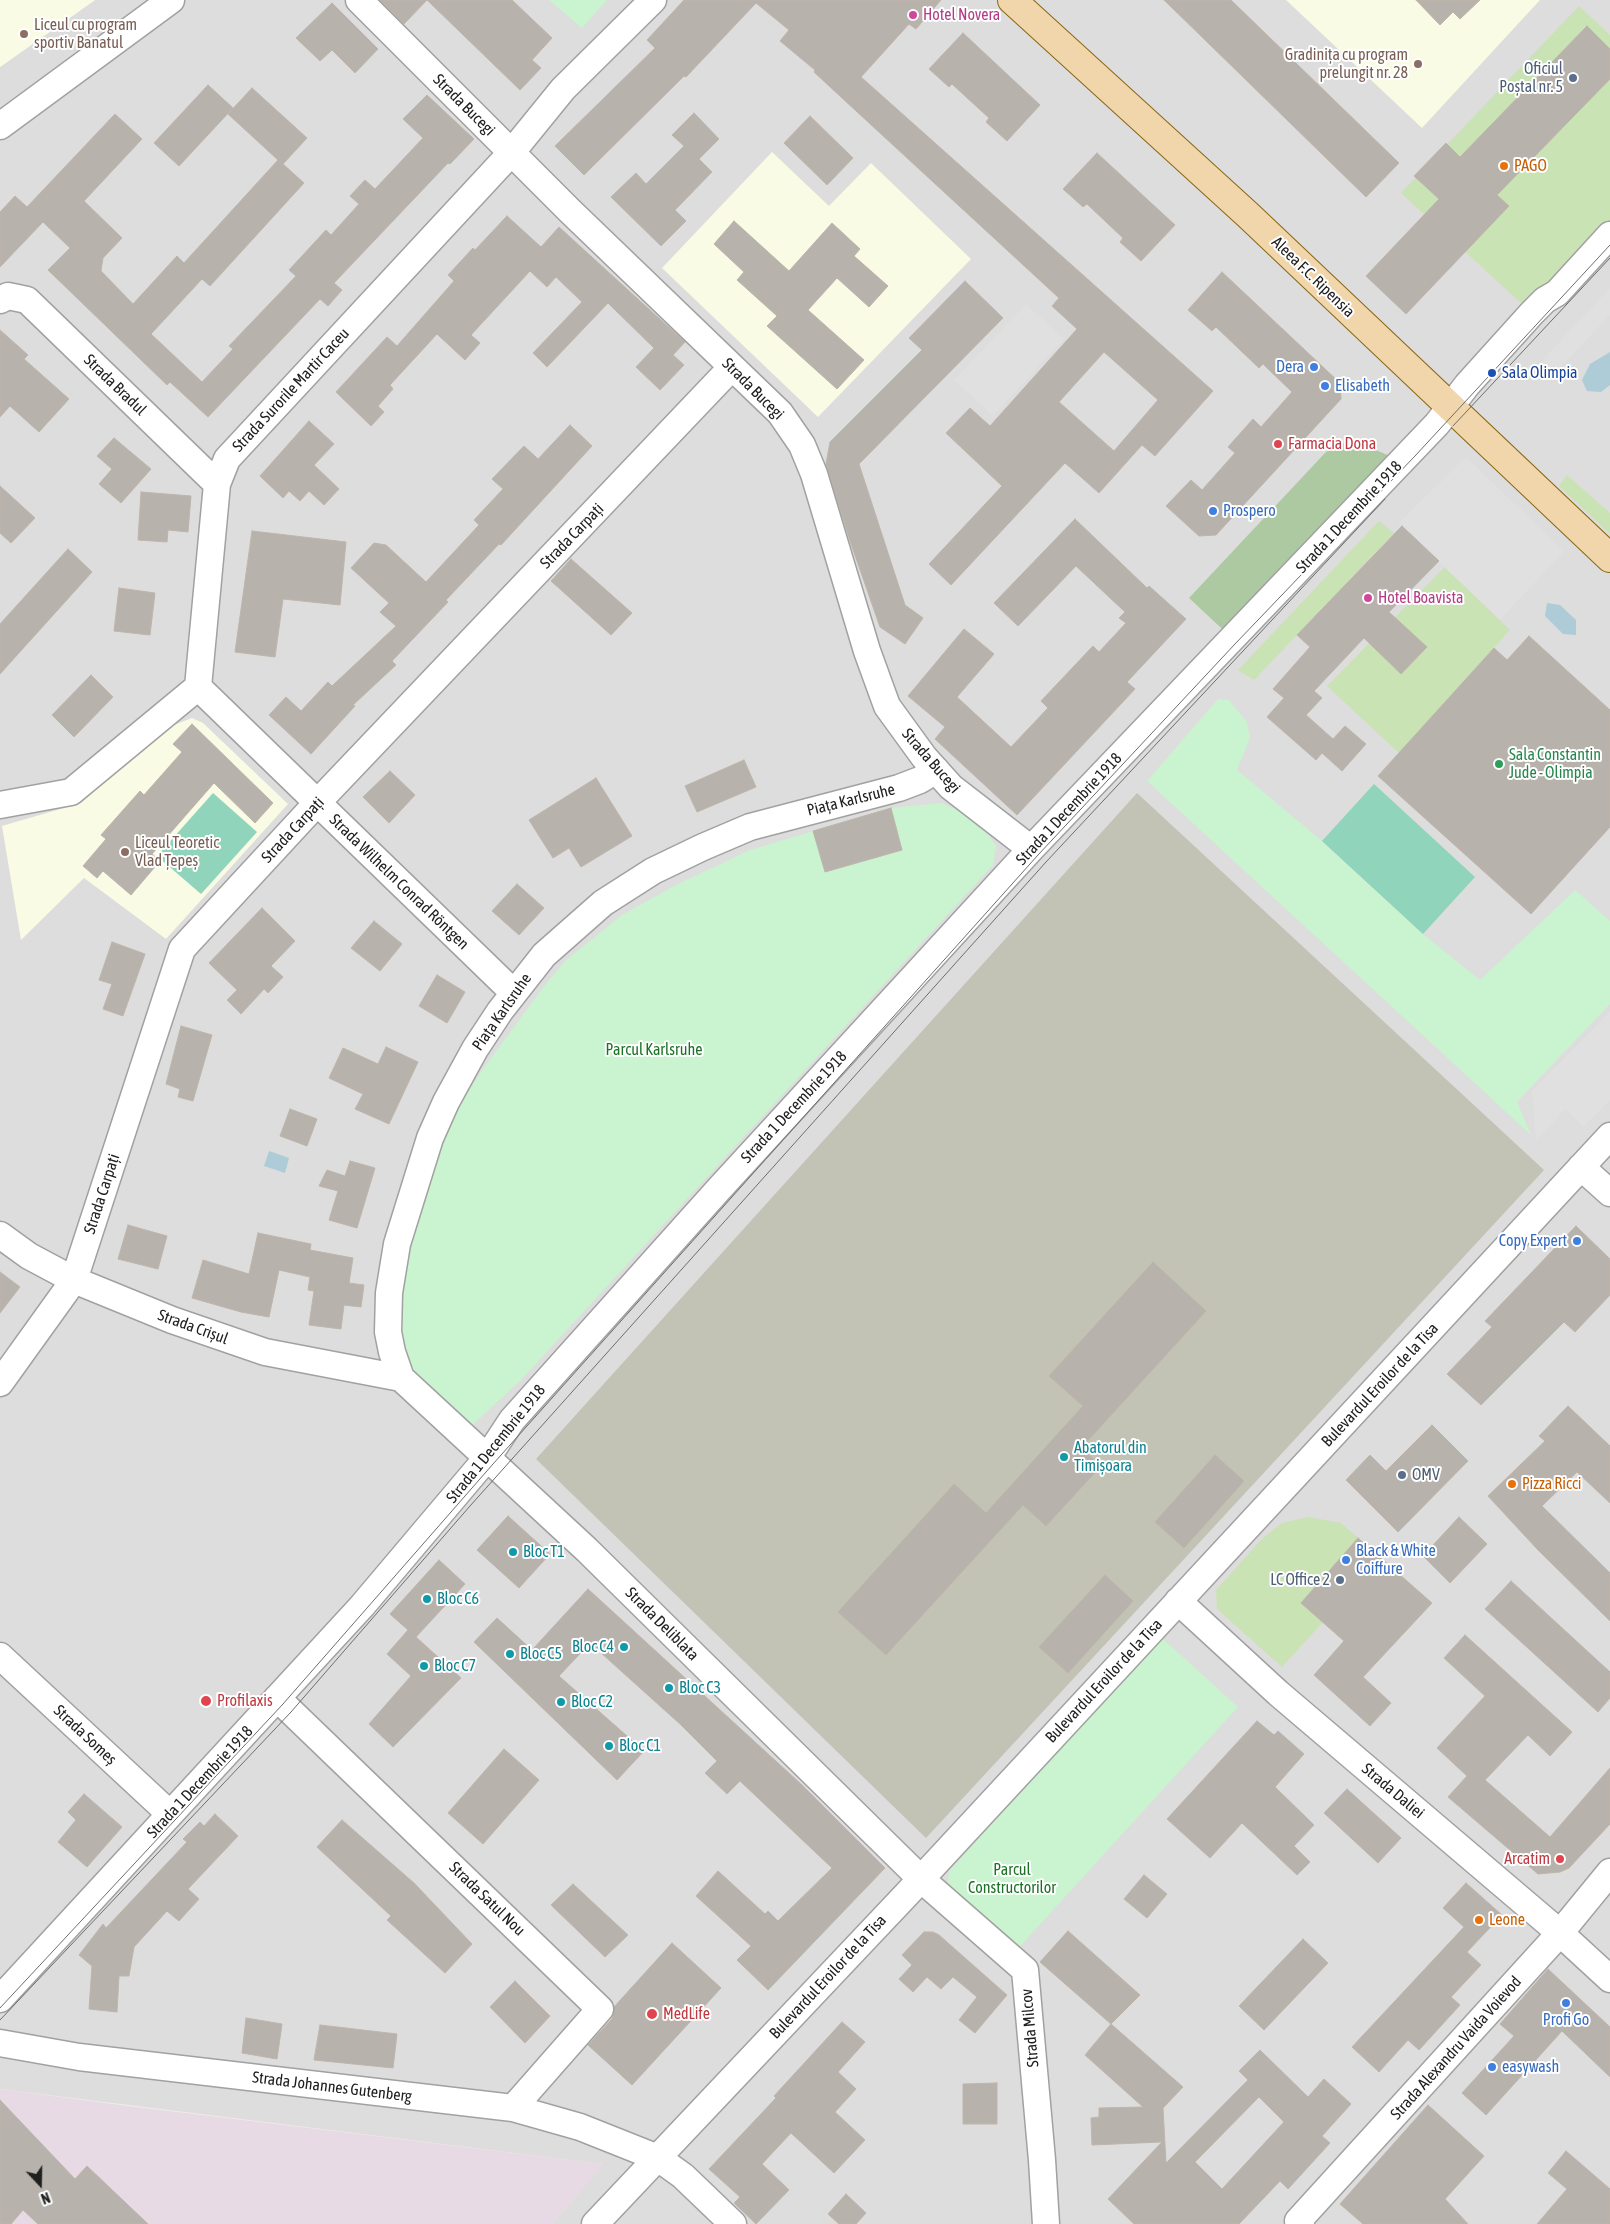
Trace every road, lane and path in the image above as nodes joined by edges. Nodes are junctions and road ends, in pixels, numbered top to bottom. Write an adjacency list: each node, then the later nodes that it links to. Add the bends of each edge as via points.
1 (171, 0): 5 (street)
2 (358, 0): 6 (street, Strada Bucegi)
3 (653, 0): 6 (street, Strada Surorile Martir Caceu, via 563,89)
4 (1012, 0): 10 (main road, Aleea F.C. Ripensia, via 1248,215)
5 (0, 126)
6 (511, 153): 9 (street, Strada Bucegi); 11 (street, Strada Surorile Martir Caceu, via 227,459)
7 (1610, 235): 10 (street, Strada 1 Decembrie 1918, via 1558,293 1532,313)
8 (4, 298): 11 (street, Strada Bradul, via 27,300)
9 (732, 367): 14 (street, Strada Bucegi, via 780,413 802,445 814,474 883,696 903,730); 15 (street, Strada Carpați)
10 (1450, 407): 12 (main road, Aleea F.C. Ripensia); 17 (street, Strada 1 Decembrie 1918)
11 (217, 484): 13 (street, Strada Surorile Martir Caceu)
12 (1610, 558)
13 (198, 687): 15 (street, Strada Wilhelm Conrad Röntgen); 16 (street, via 70,792)
14 (936, 770): 17 (street, Strada Bucegi, via 951,787); 18 (street, Piața Karlsruhe, via 899,788 750,827 653,871 603,903 570,931 544,955)
15 (318, 803): 18 (street, Strada Wilhelm Conrad Röntgen); 23 (street, Strada Carpați, via 182,949)
16 (0, 805)
17 (1031, 849): 26 (street, Strada 1 Decembrie 1918, via 719,1188 517,1414)
18 (514, 993): 24 (street, Piața Karlsruhe, via 476,1049 446,1102 415,1180 388,1293 388,1332)
19 (1610, 1136): 20 (street, Bulevardul Eroilor de la Tisa)
20 (1581, 1167): 21 (street); 27 (street, Bulevardul Eroilor de la Tisa)
21 (1610, 1193)
22 (0, 1235): 23 (street, Strada Crișul, via 29,1256)
23 (74, 1280): 24 (street, Strada Crișul, via 172,1320 265,1352); 25 (street, Strada Carpați)
24 (401, 1378): 26 (street, Piața Karlsruhe)
25 (0, 1383)
26 (487, 1458): 29 (street, Strada 1 Decembrie 1918, via 362,1606); 32 (street, Strada Deliblata, via 587,1550)
27 (1178, 1601): 32 (street, Bulevardul Eroilor de la Tisa); 33 (street, Strada Daliei, via 1278,1694)
28 (0, 1656): 30 (street, Strada Someș)
29 (277, 1698): 30 (street, Strada 1 Decembrie 1918); 37 (street, Strada Satul Nou, via 600,2009)
30 (170, 1814): 35 (street, Strada 1 Decembrie 1918)
31 (1610, 1872): 33 (street, Strada Alexandru Vaida Voievod)
32 (921, 1878): 38 (street, Bulevardul Eroilor de la Tisa); 42 (street, Strada Milcov, via 1024,1970)
33 (1560, 1933): 34 (street, Strada Daliei); 39 (street, Strada Alexandru Vaida Voievod)
34 (1610, 1979)
35 (0, 1999)
36 (0, 2043): 37 (street, Strada Johannes Gutenberg, via 80,2057)
37 (513, 2108): 38 (street, Strada Johannes Gutenberg, via 580,2127)
38 (658, 2158): 40 (street, Bulevardul Eroilor de la Tisa); 41 (street, Strada Johannes Gutenberg, via 683,2176)
39 (1300, 2223)
40 (595, 2224)
41 (733, 2224)
42 (1046, 2224)

